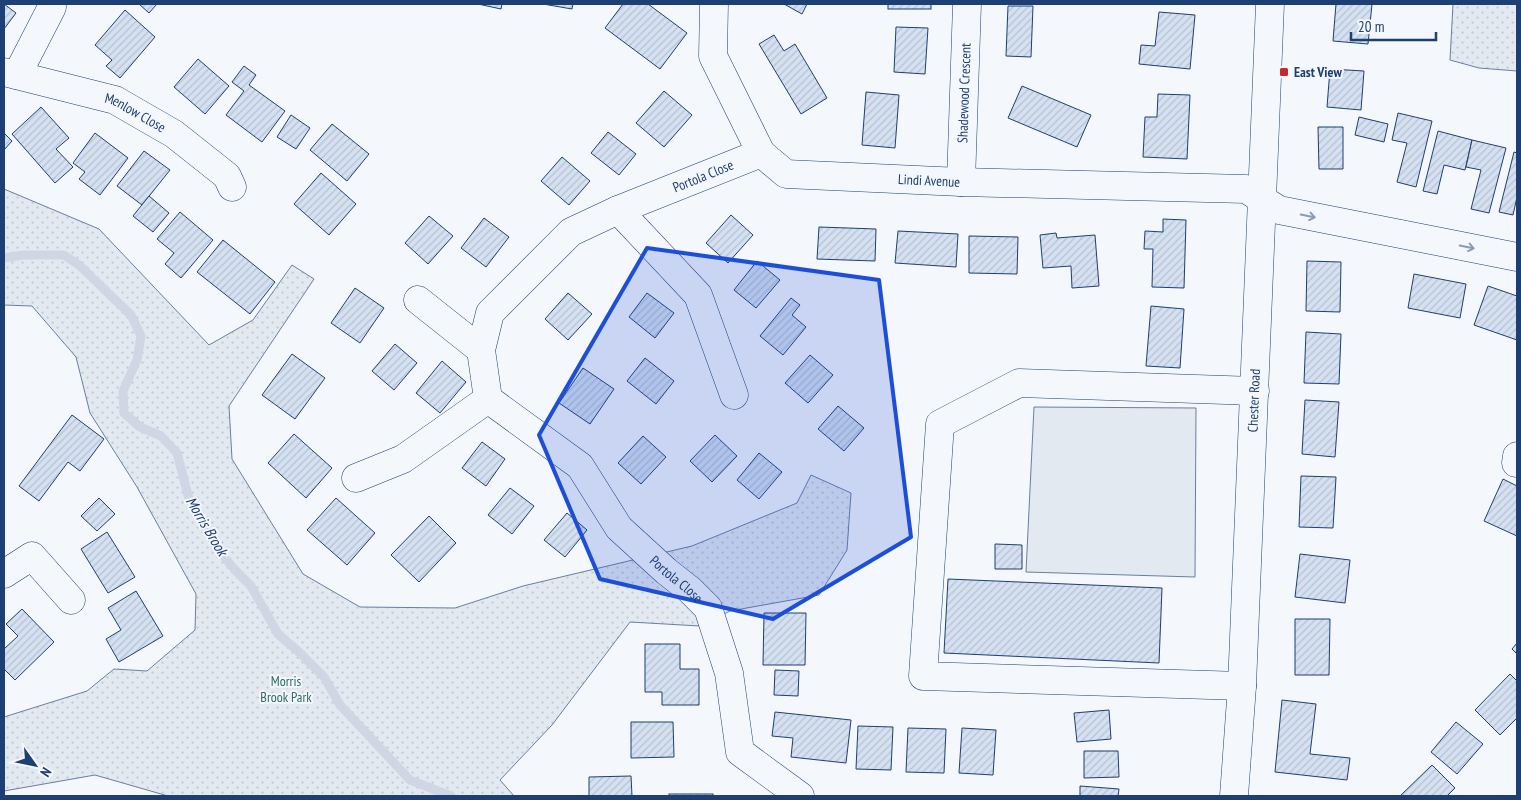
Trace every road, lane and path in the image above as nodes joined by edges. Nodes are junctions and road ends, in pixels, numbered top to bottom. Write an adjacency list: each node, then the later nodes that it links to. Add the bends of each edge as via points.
1 (714, 4): 6 (street, Lindi Avenue, via 713,56)
2 (967, 4): 7 (street, Shadewood Crescent)
3 (1270, 4): 9 (street, Chester Road)
4 (52, 7): 5 (street, Menlow Close)
5 (10, 73): 8 (street, Menlow Close, via 115,100 174,134 227,176)
6 (761, 153): 7 (street, Lindi Avenue, via 786,174); 10 (street, Portola Close)
7 (961, 182): 9 (street, Lindi Avenue, via 1246,190)
8 (232, 187)
9 (1262, 200): 11 (street, one-way to 11, via 1279,210); 14 (street, Chester Road)
10 (618, 210): 13 (street, Portola Close, via 571,232 490,313); 15 (street, via 698,295)
11 (1517, 257)
12 (418, 300): 13 (street)
13 (481, 350): 16 (street, Portola Close)
14 (1255, 391): 20 (street, Chester Road); 20 (street, via 1019,382 940,424 923,676)
15 (734, 395)
16 (488, 399): 17 (street, via 403,459); 21 (street, Portola Close, via 580,466 619,528 708,608 729,673 740,752)
17 (356, 478)
18 (4, 574): 19 (street, via 32,556)
19 (71, 600)
20 (1242, 686): 22 (street, Chester Road)
21 (800, 796)
22 (1234, 796)

